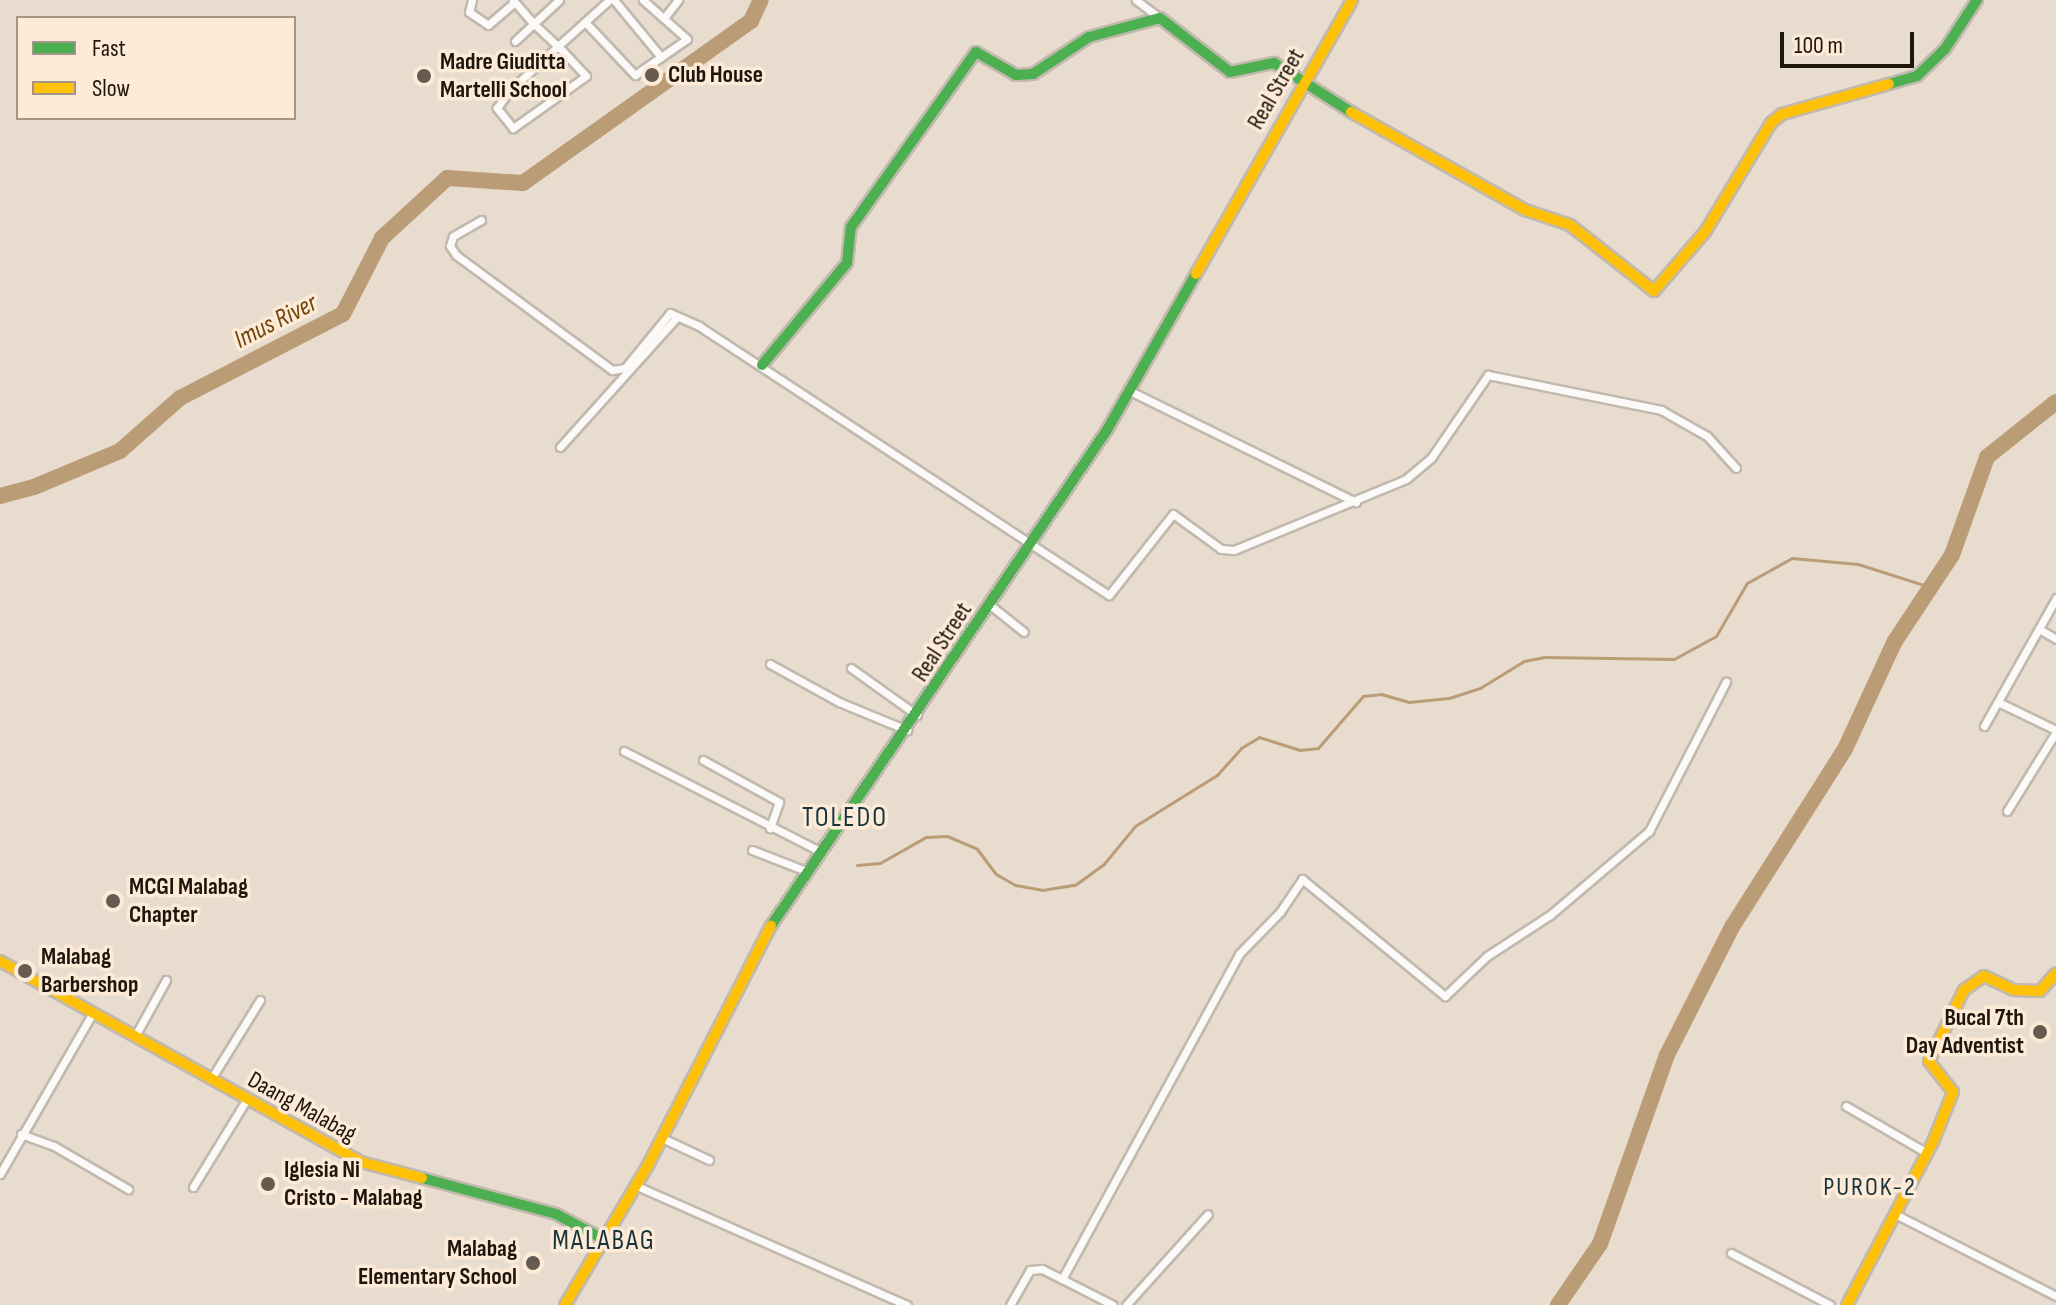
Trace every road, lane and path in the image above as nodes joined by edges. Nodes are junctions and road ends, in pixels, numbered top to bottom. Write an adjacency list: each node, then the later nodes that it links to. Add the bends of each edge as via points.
1 (472, 0): 9 (street, via 469,12 488,25)
2 (559, 0): 13 (street)
3 (612, 0): 12 (street); 16 (street)
4 (643, 0): 10 (street)
5 (678, 0): 10 (street)
6 (1136, 0): 11 (street)
7 (1352, 0): 17 (street, Real Street)
8 (1977, 0): 17 (street, via 1939,58 1917,76 1782,114 1771,123 1705,232 1654,291 1570,225 1484,190)
9 (514, 1): 13 (street)
10 (664, 18): 16 (street, via 687,39)
11 (1160, 18): 17 (street, via 1230,72 1274,63); 20 (street, via 1089,37 1033,74 1016,75 971,54 851,227 847,263)
12 (585, 22): 15 (street); 16 (street, via 630,73 635,75)
13 (534, 24): 14 (street); 15 (street)
14 (515, 41)
15 (558, 46): 15 (street, via 586,76 513,128 497,108)
16 (661, 57)
17 (1301, 83): 21 (street, Real Street)
18 (481, 220): 19 (street, via 453,236 450,246 456,255 612,370 625,368 670,313)
19 (677, 317): 20 (street); 22 (street)
20 (762, 365): 25 (street)
21 (1130, 391): 24 (street); 25 (street, Real Street)
22 (560, 447)
23 (1736, 468): 24 (street, via 1707,436 1661,410 1488,375 1431,458 1406,479)
24 (1356, 502): 25 (street, via 1225,550 1173,514 1112,595)
25 (1028, 543): 27 (street, Real Street)
26 (2056, 598): 28 (street)
27 (990, 605): 29 (street); 35 (street, Real Street)
28 (2039, 629): 30 (street); 34 (street)
29 (1024, 632)
30 (2056, 639)
31 (770, 664): 37 (street, via 828,697)
32 (851, 668): 35 (street)
33 (1726, 682): 67 (street, via 1649,831 1550,915 1487,956 1445,996 1302,879 1280,912 1239,954)
34 (1998, 702): 36 (street); 38 (street)
35 (917, 715): 37 (street, Real Street)
36 (1984, 726)
37 (907, 730): 44 (street, Real Street)
38 (2056, 731): 41 (street)
39 (624, 751): 42 (street)
40 (703, 760): 42 (street, via 779,802)
41 (2007, 811)
42 (770, 828): 44 (street)
43 (752, 850): 45 (street)
44 (822, 852): 45 (street, Real Street)
45 (806, 871): 56 (street, Real Street, via 761,940)
46 (0, 961): 50 (street, Daang Malabag)
47 (2056, 973): 57 (street, via 2040,991 2014,990 1984,976 1964,990 1929,1061 1953,1092)
48 (166, 980): 51 (street)
49 (260, 1000): 52 (street)
50 (93, 1012): 51 (street, Daang Malabag); 55 (street)
51 (135, 1036): 52 (street, Daang Malabag)
52 (211, 1079): 53 (street, Daang Malabag)
53 (247, 1099): 61 (street); 65 (street, Daang Malabag, via 373,1166 556,1214)
54 (1846, 1106): 57 (street)
55 (21, 1134): 59 (street); 62 (street, via 54,1146)
56 (662, 1138): 58 (street); 60 (street, Real Street)
57 (1927, 1153): 64 (street)
58 (709, 1160)
59 (0, 1174)
60 (637, 1186): 65 (street, Real Street); 70 (street)
61 (193, 1187)
62 (128, 1189)
63 (1208, 1214): 73 (street)
64 (1895, 1214): 68 (street); 75 (street)
65 (605, 1240): 69 (street, Real Street)
66 (1731, 1253): 74 (street)
67 (1062, 1279): 71 (street, via 1042,1269 1030,1270); 72 (street)
68 (2056, 1296)
69 (565, 1305)
70 (907, 1305)
71 (1010, 1305)
72 (1113, 1305)
73 (1126, 1305)
74 (1830, 1305)
75 (1847, 1305)

